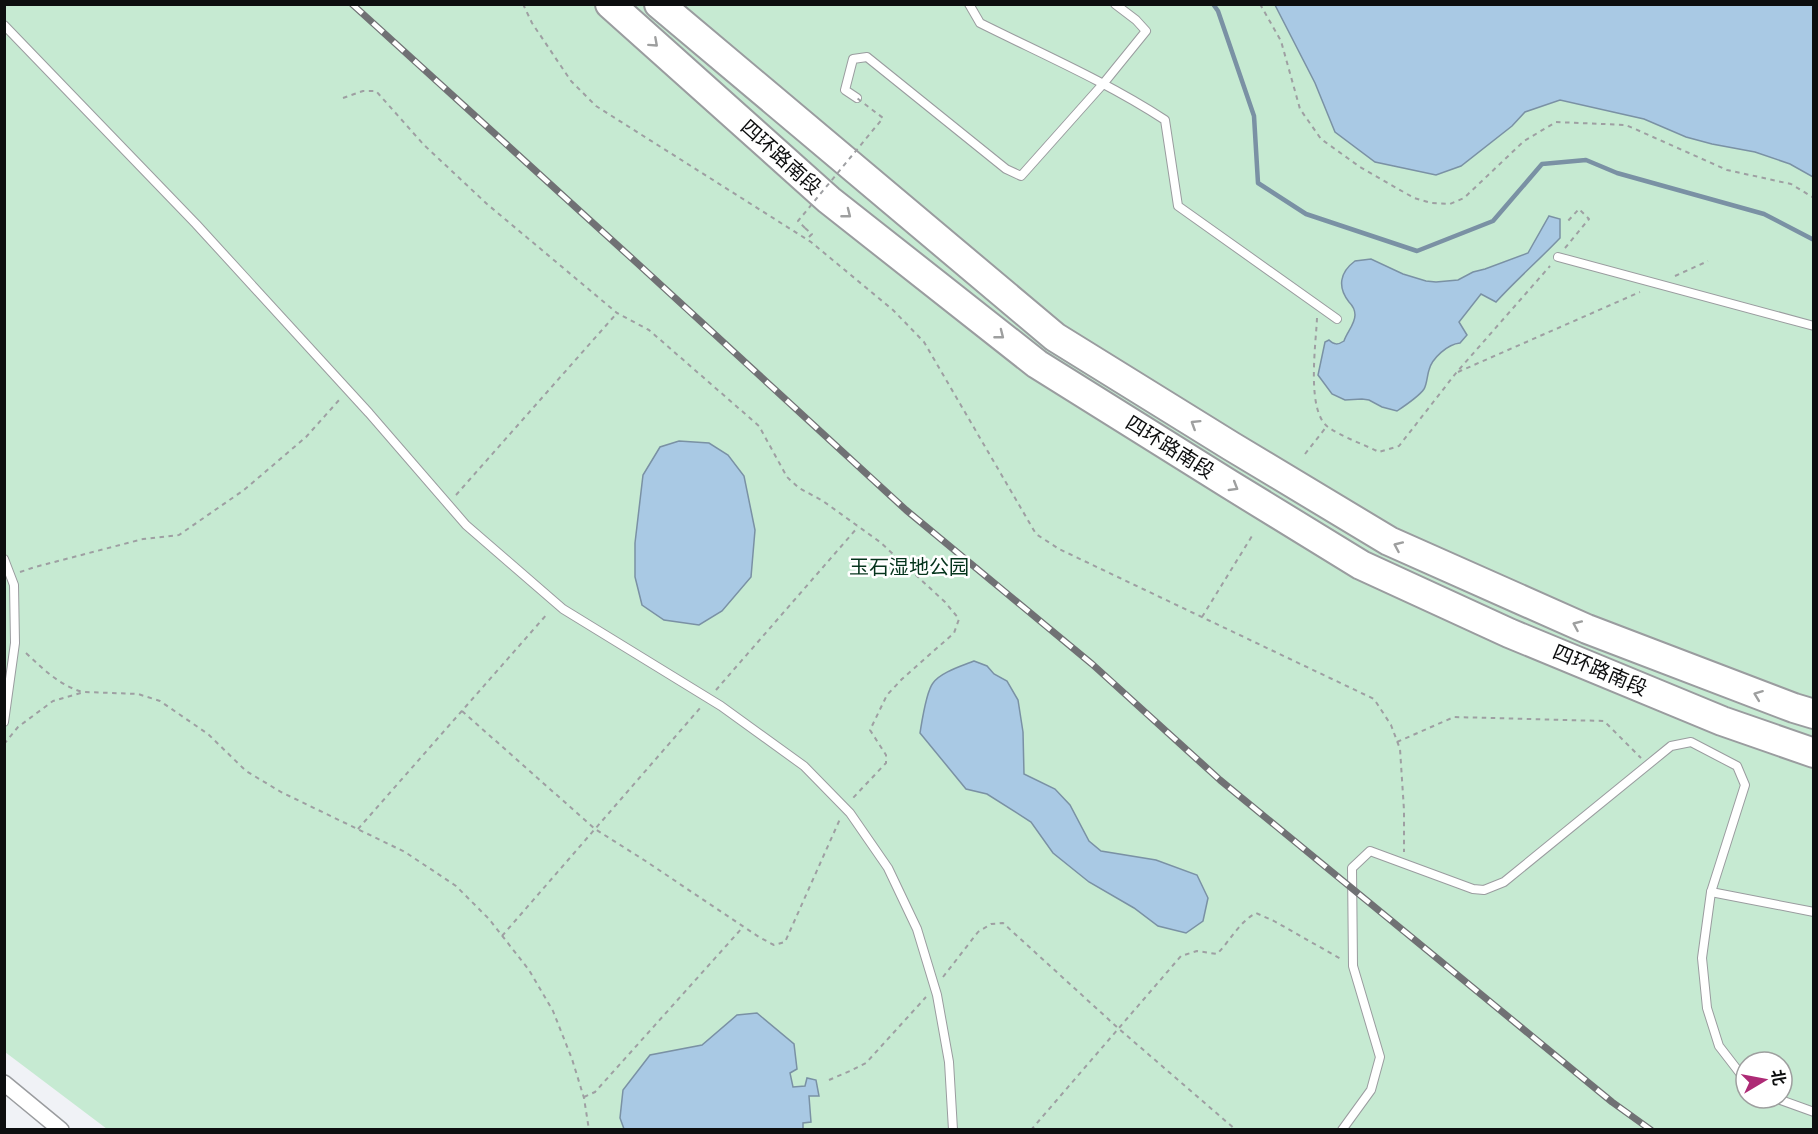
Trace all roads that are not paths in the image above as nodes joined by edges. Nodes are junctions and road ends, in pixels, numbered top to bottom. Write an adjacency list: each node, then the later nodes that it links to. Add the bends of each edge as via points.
1 (610, 4): 14 (highway, 四环路南段, one-way to 14, via 829,200 1036,364 1228,484 1361,565 1509,633 1722,721)
2 (658, 4): 12 (highway, 四环路南段, one-way to 2, via 1587,629 1389,542 1241,452 1055,337)
3 (969, 4): 6 (lane, via 980,23)
4 (1115, 4): 6 (lane, via 1146,31)
5 (4, 25): 22 (lane, via 196,224 466,525 556,604 709,698 804,766 845,808 888,868 917,929 935,987 949,1062)
6 (1103, 84): 7 (lane, via 1021,176 1006,169 867,57 853,59 846,90); 9 (lane, via 1165,120 1178,206)
7 (856, 98)
8 (1557, 257): 10 (lane)
9 (1337, 320)
10 (1814, 326)
11 (4, 559): 13 (lane, via 14,585 15,643)
12 (1814, 714)
13 (4, 722)
14 (1814, 753)
15 (1711, 892): 16 (lane); 17 (lane, via 1702,958 1707,1008 1719,1046); 23 (lane, via 1744,785 1737,766 1691,742 1671,746 1504,882 1484,891 1370,851 1352,868 1353,966 1380,1057 1371,1090)
16 (1814, 912)
17 (1734, 1065)
18 (4, 1083): 21 (street)
19 (1794, 1105): 20 (lane)
20 (1814, 1112)
21 (61, 1130)
22 (953, 1130)
23 (1342, 1130)

